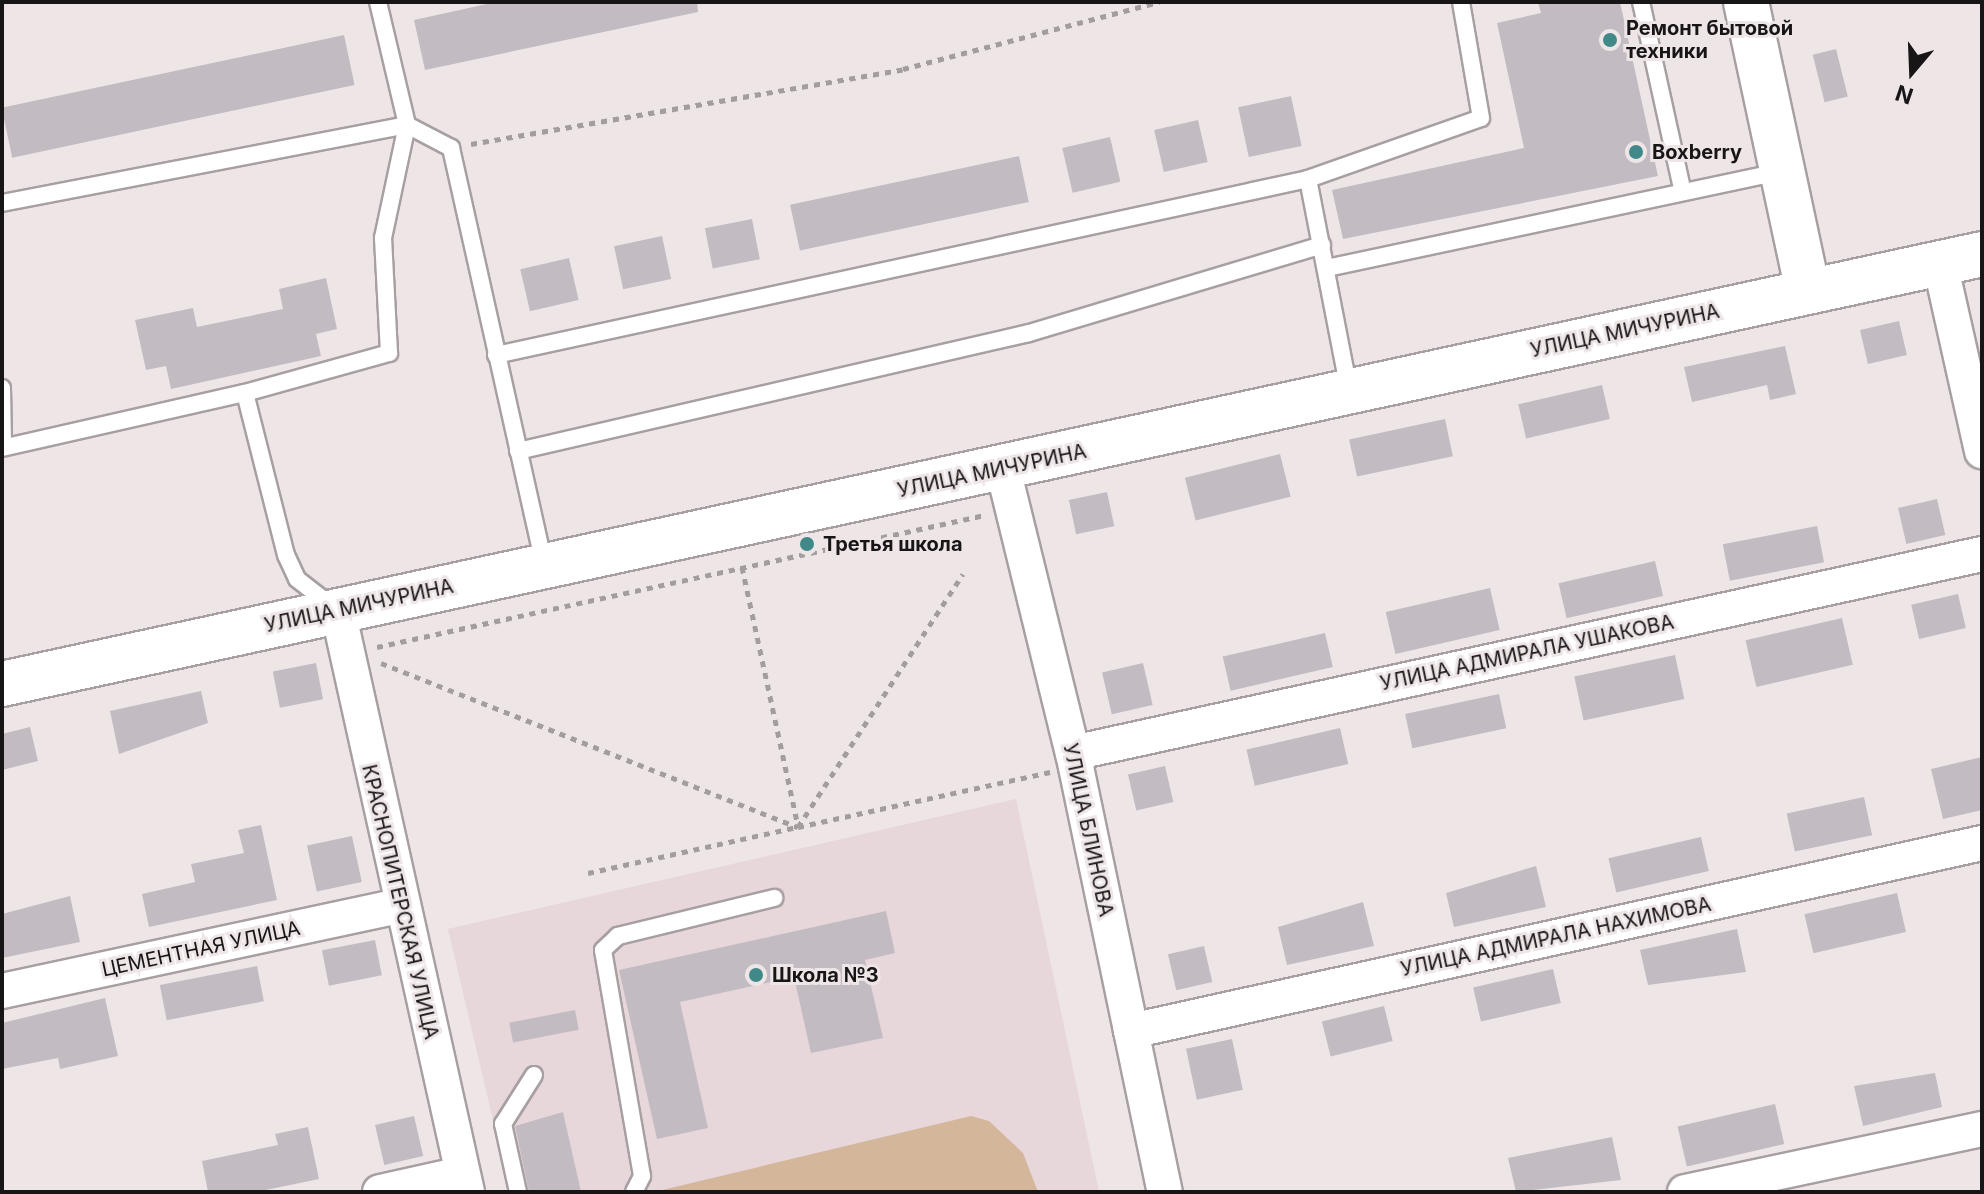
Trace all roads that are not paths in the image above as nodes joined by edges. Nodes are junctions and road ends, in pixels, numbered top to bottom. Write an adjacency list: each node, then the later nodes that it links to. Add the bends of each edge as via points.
1 (378, 2): 5 (lane)
2 (1461, 2): 7 (lane, via 1481,118)
3 (1641, 2): 8 (lane)
4 (1746, 2): 6 (street)
5 (407, 125): 9 (lane); 15 (lane, via 451,148); 18 (lane, via 383,238 389,353)
6 (1782, 171): 8 (lane); 14 (street)
7 (1308, 179): 10 (lane); 15 (lane)
8 (1682, 189): 13 (lane)
9 (2, 203)
10 (1322, 245): 13 (lane); 20 (lane, via 1029,333)
11 (1982, 254): 12 (street, УЛИЦА МИЧУРИНА)
12 (1940, 263): 14 (street, УЛИЦА МИЧУРИНА); 21 (street)
13 (1327, 268): 17 (lane)
14 (1808, 291): 17 (street, УЛИЦА МИЧУРИНА)
15 (496, 355): 20 (lane)
16 (2, 388): 19 (lane)
17 (1349, 391): 22 (street, УЛИЦА МИЧУРИНА)
18 (245, 393): 19 (lane); 25 (lane, via 286,555 297,579)
19 (3, 447)
20 (518, 451): 24 (lane)
21 (1982, 451)
22 (1008, 489): 24 (street, УЛИЦА МИЧУРИНА); 27 (street, УЛИЦА БЛИНОВА)
23 (1982, 554): 27 (street, УЛИЦА АДМИРАЛА УШАКОВА)
24 (544, 566): 25 (street, УЛИЦА МИЧУРИНА)
25 (337, 610): 26 (street, УЛИЦА МИЧУРИНА); 30 (street, КРАСНОПИТЕРСКАЯ УЛИЦА)
26 (2, 684)
27 (1074, 760): 32 (street, УЛИЦА БЛИНОВА)
28 (1982, 843): 32 (street, УЛИЦА АДМИРАЛА НАХИМОВА)
29 (774, 898): 38 (lane, via 618,936 603,950 642,1176)
30 (399, 906): 31 (street, ЦЕМЕНТНАЯ УЛИЦА); 35 (street, КРАСНОПИТЕРСКАЯ УЛИЦА)
31 (2, 991)
32 (1131, 1031): 39 (street, УЛИЦА БЛИНОВА)
33 (534, 1075): 37 (lane, via 503,1124)
34 (1982, 1129): 40 (street)
35 (465, 1183): 36 (street)
36 (380, 1192)
37 (518, 1192)
38 (634, 1192)
39 (1165, 1192)
40 (1685, 1192)

